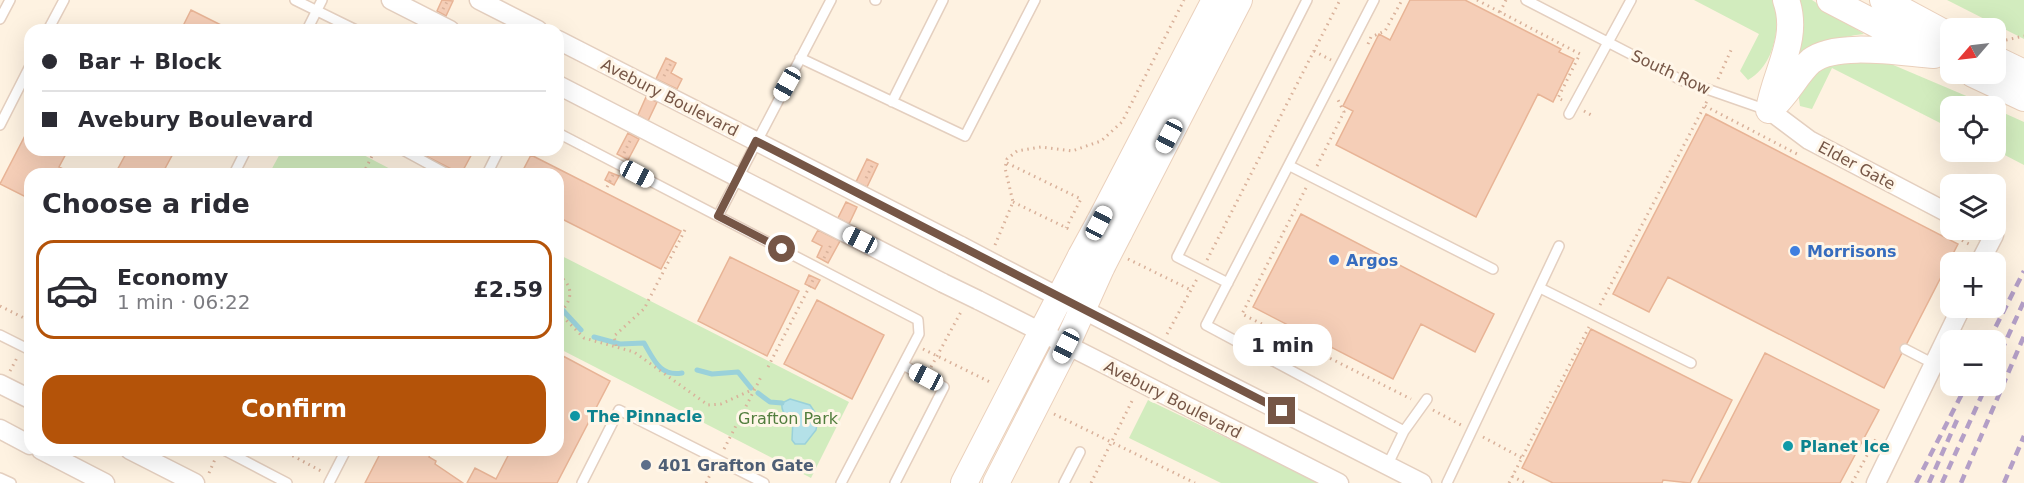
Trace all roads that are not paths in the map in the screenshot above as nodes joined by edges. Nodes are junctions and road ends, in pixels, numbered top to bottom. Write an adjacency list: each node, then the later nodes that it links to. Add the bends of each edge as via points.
1 (10, 0): 20 (lane)
2 (64, 0): 21 (lane)
3 (295, 0): 19 (lane)
4 (322, 0): 19 (lane)
5 (391, 0): 24 (street)
6 (479, 0): 25 (street)
7 (831, 0): 31 (lane)
8 (943, 0): 38 (lane)
9 (1035, 0): 38 (lane, via 965,136)
10 (1215, 0): 50 (street)
11 (1239, 0): 50 (street)
12 (1307, 0): 54 (lane, via 1177,257)
13 (1374, 0): 45 (lane)
14 (1526, 0): 26 (lane, South Row)
15 (1631, 0): 26 (lane)
16 (1786, 0): 40 (street, via 1791,33)
17 (1830, 0): 29 (street)
18 (1883, 0): 28 (street)
19 (317, 11): 22 (lane); 23 (lane)
20 (0, 19)
21 (51, 24)
22 (310, 24)
23 (344, 24)
24 (438, 24)
25 (526, 24)
26 (1609, 42): 39 (lane); 40 (lane, South Row, via 1681,80)
27 (564, 44): 43 (street, Avebury Boulevard)
28 (1940, 47)
29 (1940, 49)
30 (1940, 51): 40 (street, via 1826,53 1810,62 1784,98)
31 (800, 58): 38 (lane); 43 (lane)
32 (2006, 71): 33 (street)
33 (2024, 74)
34 (24, 78): 41 (lane)
35 (2006, 83): 37 (street)
36 (564, 88): 47 (street, Avebury Boulevard)
37 (2024, 98)
38 (892, 102)
39 (1572, 110)
40 (1769, 110): 48 (street, Elder Gate, via 1809,140)
41 (0, 125)
42 (564, 136): 49 (lane)
43 (756, 141): 47 (lane); 56 (street, Avebury Boulevard, bridge, via 961,246 995,259)
44 (414, 156): 46 (lane)
45 (1290, 165): 53 (lane); 54 (lane)
46 (436, 168)
47 (738, 178): 49 (lane); 59 (street, Avebury Boulevard, bridge, via 944,283 971,302)
48 (1940, 209)
49 (718, 216): 66 (lane, via 913,316 920,328)
50 (1109, 228): 52 (street, bridge)
51 (1559, 246): 55 (lane)
52 (1091, 261): 56 (street); 57 (street)
53 (1493, 269)
54 (1228, 283): 71 (lane, via 1206,325)
55 (1540, 288): 64 (lane); 94 (lane)
56 (1059, 297): 57 (street, Avebury Boulevard); 59 (street)
57 (1083, 309): 61 (street); 78 (street, Avebury Boulevard, bridge)
58 (1956, 318): 65 (street)
59 (1040, 333): 61 (street, Avebury Boulevard); 89 (street)
60 (0, 335): 62 (lane)
61 (1066, 346): 90 (street); 92 (street, Avebury Boulevard, bridge)
62 (24, 347)
63 (1905, 349): 65 (lane)
64 (1691, 363)
65 (1934, 364): 95 (street)
66 (903, 365): 87 (lane); 88 (lane, via 944,387)
67 (1, 385): 68 (street)
68 (24, 396)
69 (1426, 403): 71 (lane)
70 (0, 429): 72 (street)
71 (1404, 431): 78 (lane)
72 (24, 442)
73 (1080, 453): 91 (lane)
74 (50, 456): 83 (street, via 80,476)
75 (145, 456): 80 (street)
76 (234, 456): 84 (lane)
77 (343, 456): 81 (lane)
78 (1388, 465): 93 (street, Avebury Boulevard)
79 (0, 478): 82 (lane)
80 (201, 479)
81 (330, 480)
82 (11, 483)
83 (105, 483)
84 (287, 483)
85 (582, 483): 86 (lane, via 619,410)
86 (764, 483)
87 (841, 483)
88 (895, 483)
89 (964, 483)
90 (996, 483)
91 (1064, 483)
92 (1340, 483)
93 (1422, 483)
94 (1447, 483)
95 (1876, 483)

